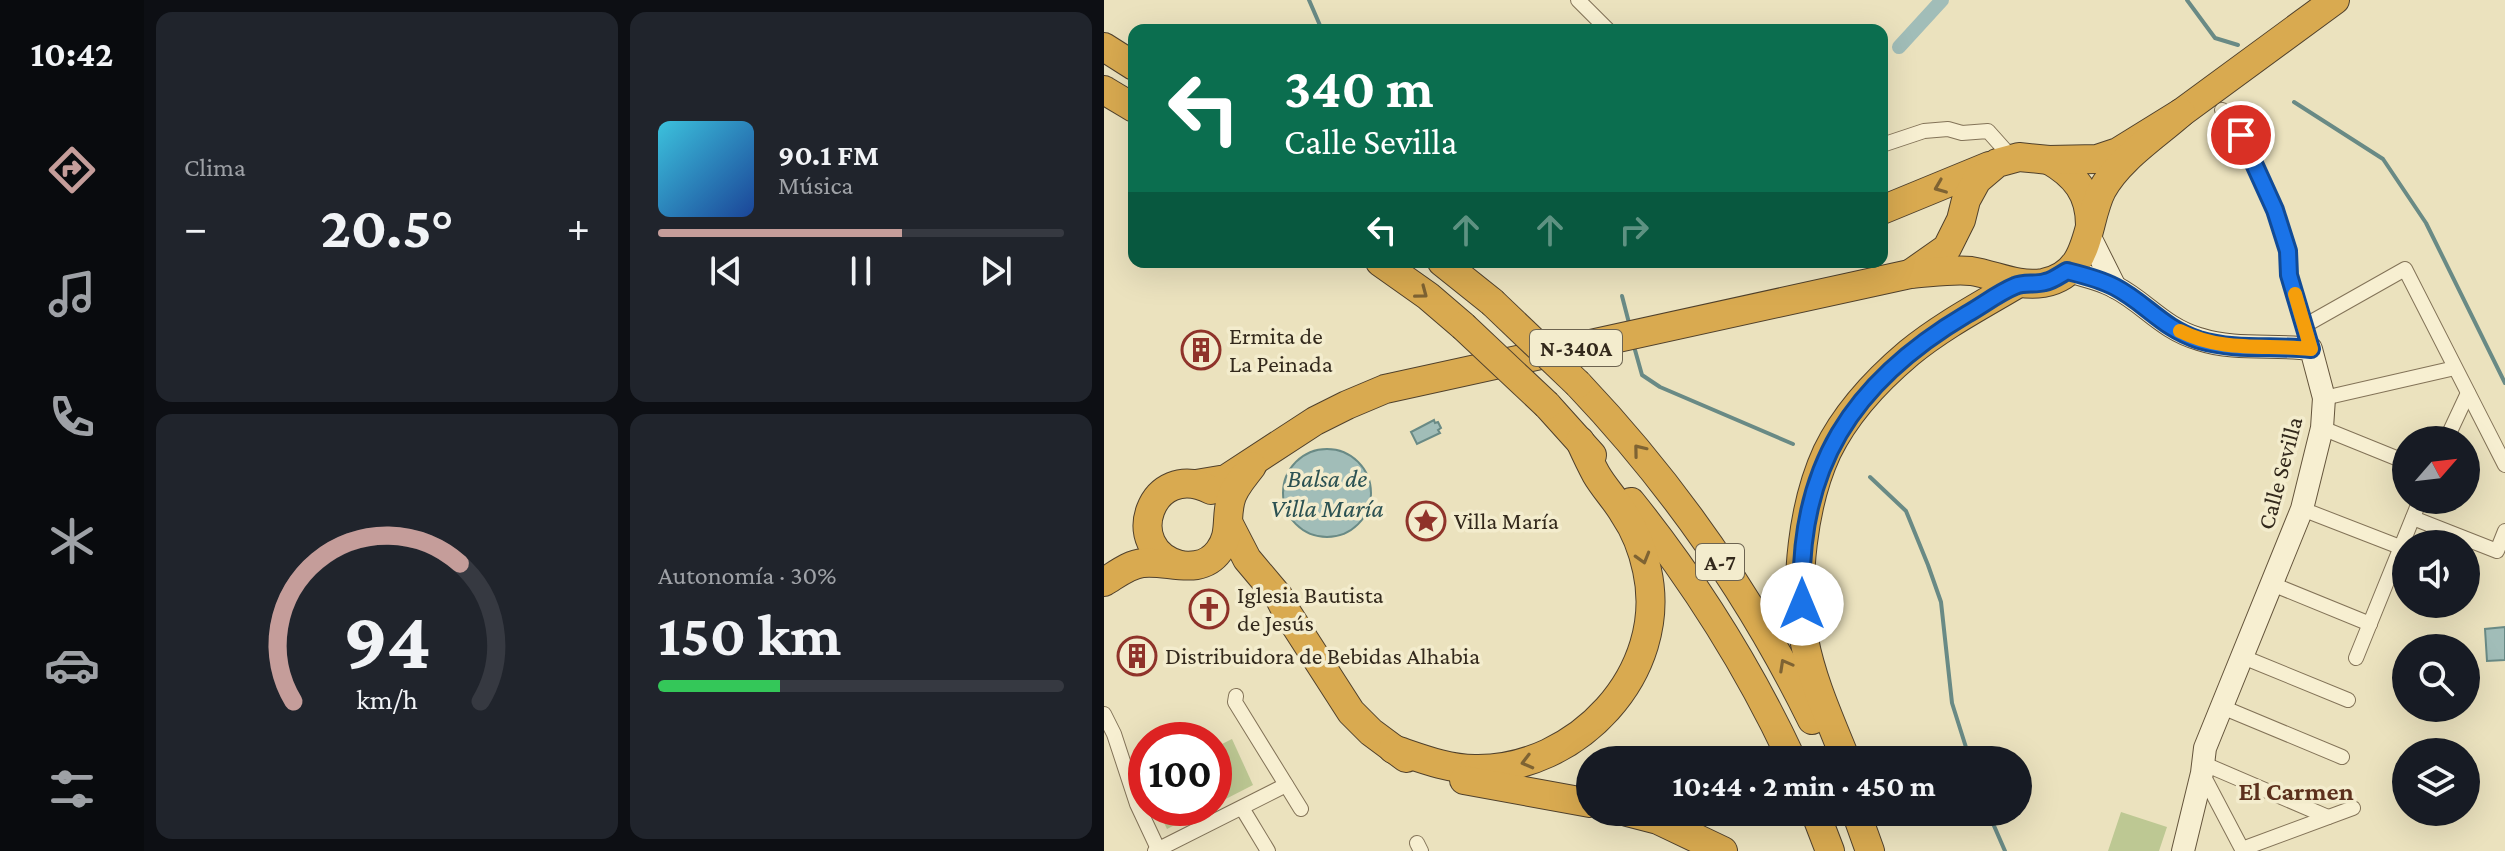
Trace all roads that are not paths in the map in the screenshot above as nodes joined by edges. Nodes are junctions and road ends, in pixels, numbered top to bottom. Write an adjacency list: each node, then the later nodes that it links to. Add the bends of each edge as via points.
1 (1578, 0): 3 (street)
2 (2335, 0): 9 (highway)
3 (1602, 24)
4 (1104, 47): 5 (highway)
5 (1128, 62)
6 (1104, 90): 7 (highway)
7 (1128, 104)
8 (2222, 110): 22 (street, Calle Sevilla, via 2241,135 2275,210)
9 (2181, 113): 11 (highway, via 2118,152 2097,159); 15 (highway, via 2110,179)
10 (1888, 143): 12 (street, via 1924,131 1988,131)
11 (2049, 160): 12 (highway); 15 (highway, via 2083,189)
12 (2005, 161): 13 (highway, one-way to 13); 14 (highway, N-340A, via 1977,180)
13 (1888, 208)
14 (1961, 220): 19 (highway, N-340A, via 1947,248); 20 (highway, via 1966,243 1979,264)
15 (2090, 234): 18 (highway); 21 (street)
16 (1388, 268): 29 (highway, A-7, one-way to 29, bridge, via 1463,326)
17 (1450, 268): 55 (highway, A-7, one-way to 17, bridge, via 1777,650 1670,489 1578,384)
18 (2067, 271): 20 (highway, N-340A, via 2046,282); 21 (street)
19 (1910, 274): 20 (highway, N-340A, via 1968,271); 31 (highway, N-340A, via 1385,389 1315,421)
20 (2006, 280): 56 (highway, via 1882,379 1828,450 1818,477 1803,546 1804,636 1817,689)
21 (2115, 287): 23 (street, via 2160,321 2201,340 2240,348)
22 (2304, 326): 23 (street, Calle Sevilla); 24 (street, via 2405,269)
23 (2311, 349): 26 (street, Calle Sevilla)
24 (2455, 368): 25 (street); 26 (street)
25 (2468, 393): 27 (street); 32 (street)
26 (2324, 398): 28 (street, Calle Sevilla)
27 (2453, 426)
28 (2322, 428): 30 (street); 34 (street, Calle Sevilla)
29 (1580, 441): 54 (highway, A-7, via 1669,549 1761,696); 57 (highway, one-way to 57, via 1597,476 1626,515 1648,573 1642,652 1621,695 1570,742 1512,766 1440,765)
30 (2392, 456)
31 (1258, 459): 33 (highway, N-340A, via 1226,479); 37 (highway, N-340A, via 1236,487)
32 (2505, 465)
33 (1196, 484): 37 (highway, via 1215,493); 38 (highway, N-340A, via 1176,484 1158,495)
34 (2302, 509): 41 (street); 45 (street, Calle Sevilla)
35 (2415, 514): 36 (street)
36 (2413, 518): 39 (street); 40 (street, via 2497,551)
37 (1229, 519): 42 (highway, N-340A, via 1221,548); 46 (highway, via 1247,559)
38 (1148, 521): 42 (highway, via 1159,554 1170,562); 44 (highway, N-340A, via 1135,547)
39 (2408, 530)
40 (2505, 531)
41 (2392, 544)
42 (1194, 565): 44 (highway, N-340A, via 1145,562); 46 (highway, via 1233,566 1255,579)
43 (2392, 568): 47 (street)
44 (1104, 582)
45 (2272, 584): 47 (street); 48 (street, Calle Sevilla)
46 (1286, 611): 57 (highway, via 1351,712)
47 (2370, 624): 49 (street)
48 (2243, 657): 51 (street); 52 (street, Calle Sevilla)
49 (2356, 658)
50 (1236, 696): 60 (street)
51 (2348, 700)
52 (2222, 707): 58 (street); 59 (street, Calle Sevilla)
53 (1104, 714): 69 (street)
54 (1785, 746)
55 (1825, 746)
56 (1840, 746)
57 (1393, 749): 61 (highway, via 1417,765 1471,782)
58 (2342, 757)
59 (2202, 768): 65 (street); 70 (street); 75 (street, Calle Sevilla)
60 (1286, 785): 62 (street); 64 (street)
61 (1576, 801)
62 (1242, 808): 69 (street); 71 (street)
63 (2353, 808): 65 (street)
64 (1301, 809)
65 (2328, 817): 70 (street)
66 (1671, 826): 72 (highway)
67 (1820, 826): 73 (highway)
68 (1861, 826): 74 (highway)
69 (1158, 850)
70 (2242, 850)
71 (1268, 851)
72 (1723, 851)
73 (1830, 851)
74 (1870, 851)
75 (2183, 851)

